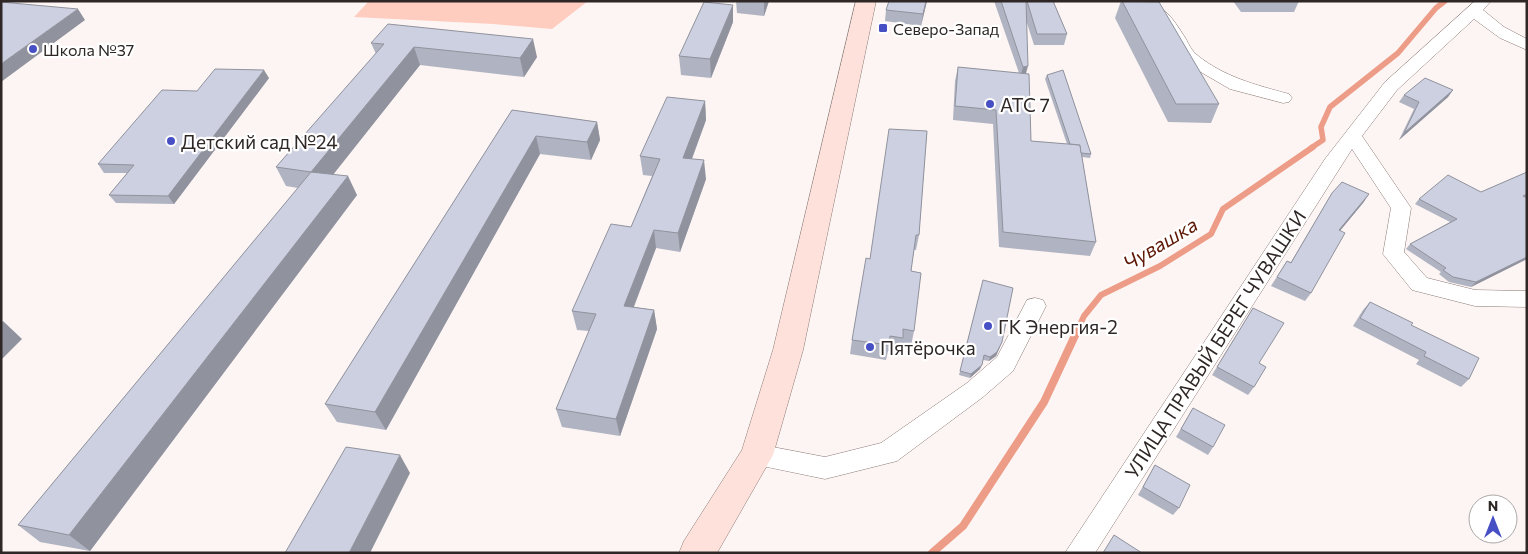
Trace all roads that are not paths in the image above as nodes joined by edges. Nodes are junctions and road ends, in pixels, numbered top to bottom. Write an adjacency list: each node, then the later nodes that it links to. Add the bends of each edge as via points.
1 (866, 1): 9 (main road, via 788,350)
2 (1141, 1): 5 (street, via 1166,20 1189,57 1205,68 1236,85)
3 (1479, 6): 4 (street, via 1482,19); 6 (street, УЛИЦА ПРАВЫЙ БЕРЕГ ЧУВАШКИ, via 1391,86)
4 (1527, 45)
5 (1283, 98)
6 (1353, 136): 7 (street, via 1401,208 1393,254 1420,284 1475,298); 11 (street, УЛИЦА ПРАВЫЙ БЕРЕГ ЧУВАШКИ, via 1332,163)
7 (1527, 299)
8 (1035, 306): 9 (street, via 1005,364 975,390 888,453 825,468)
9 (757, 455): 10 (main road)
10 (697, 553)
11 (1079, 553)

